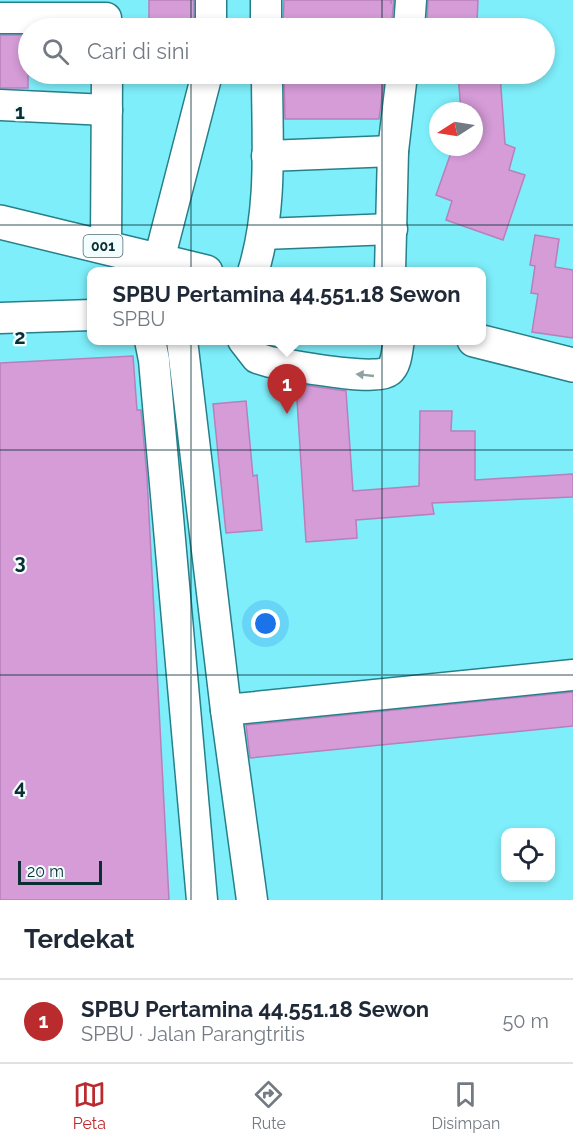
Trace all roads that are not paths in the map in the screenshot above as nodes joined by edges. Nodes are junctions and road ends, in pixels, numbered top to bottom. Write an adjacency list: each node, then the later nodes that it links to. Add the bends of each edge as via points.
1 (211, 0): 6 (street)
2 (266, 0): 7 (street)
3 (411, 0): 8 (street)
4 (106, 16): 5 (street)
5 (0, 18)
6 (211, 18)
7 (266, 18)
8 (410, 18)
9 (107, 84): 14 (street)
10 (205, 84): 21 (street)
11 (267, 84): 16 (street)
12 (401, 84): 15 (street)
13 (0, 105): 14 (street)
14 (107, 110): 20 (street)
15 (393, 151): 16 (street); 18 (street)
16 (267, 156): 19 (street)
17 (0, 222): 20 (main road, 001)
18 (392, 229): 19 (street); 23 (street)
19 (263, 234): 22 (street)
20 (106, 247): 21 (main road, 001)
21 (169, 265)
22 (254, 267)
23 (390, 267)
24 (87, 315): 25 (street)
25 (0, 318)
26 (486, 343): 31 (main road)
27 (151, 345): 34 (street)
28 (183, 345): 33 (street)
29 (247, 345): 30 (street, one-way to 29, via 389,371 372,376 270,362 257,358)
30 (398, 345)
31 (573, 365)
32 (573, 675): 33 (street)
33 (226, 710): 35 (street)
34 (202, 900)
35 (252, 900)

